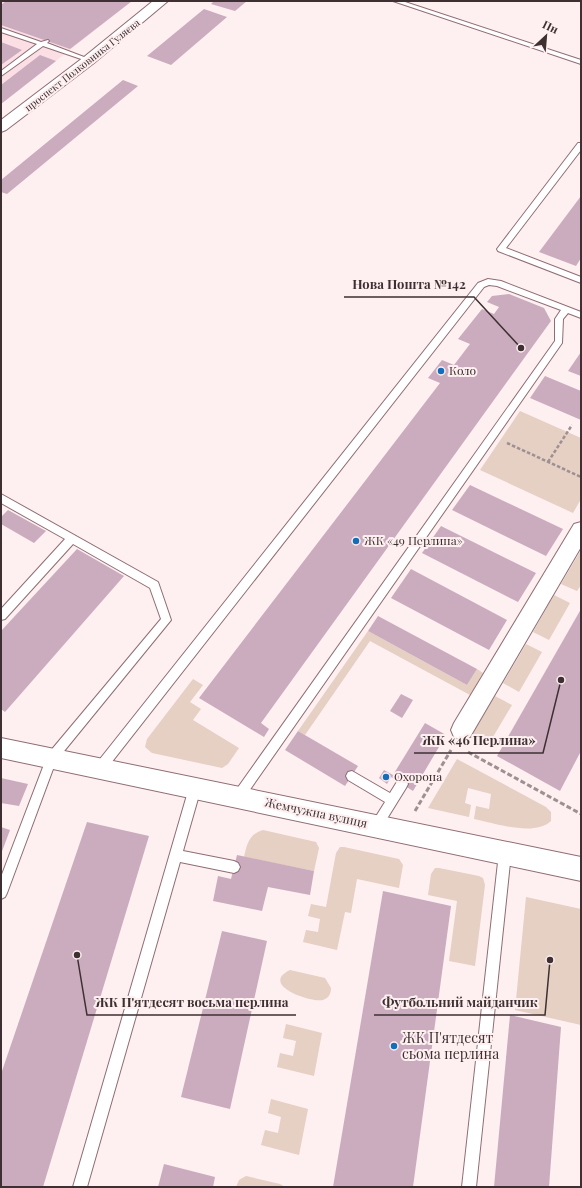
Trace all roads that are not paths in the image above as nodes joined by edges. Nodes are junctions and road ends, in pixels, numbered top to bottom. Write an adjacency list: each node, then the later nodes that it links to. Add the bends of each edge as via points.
1 (162, 1): 5 (main road, проспект Полковника Гуляєва)
2 (396, 1): 6 (lane)
3 (1, 27): 4 (lane)
4 (44, 42): 5 (lane); 7 (lane)
5 (89, 60): 8 (main road, проспект Полковника Гуляєва)
6 (581, 62)
7 (1, 74)
8 (1, 127)
9 (581, 145): 10 (lane, via 501,249)
10 (581, 280)
11 (566, 310): 12 (lane); 20 (lane, via 498,283 488,282 481,285); 24 (lane, via 559,319 559,341)
12 (581, 316)
13 (1, 498): 15 (lane)
14 (581, 530): 17 (street)
15 (72, 538): 16 (lane); 19 (lane, via 154,584 166,620)
16 (1, 616)
17 (458, 737)
18 (1, 748): 19 (street, Жемчужна вулиця)
19 (52, 758): 20 (street, Жемчужна вулиця); 31 (lane)
20 (100, 768): 23 (street, Жемчужна вулиця)
21 (352, 776): 25 (lane)
22 (402, 784): 25 (lane)
23 (195, 788): 24 (street, Жемчужна вулиця); 28 (lane)
24 (238, 797): 26 (street, Жемчужна вулиця)
25 (392, 800): 26 (lane)
26 (376, 826): 27 (street, Жемчужна вулиця)
27 (505, 853): 30 (street, Жемчужна вулиця); 33 (lane)
28 (175, 855): 29 (lane); 32 (lane)
29 (234, 867)
30 (581, 869)
31 (1, 893)
32 (80, 1187)
33 (469, 1187)

